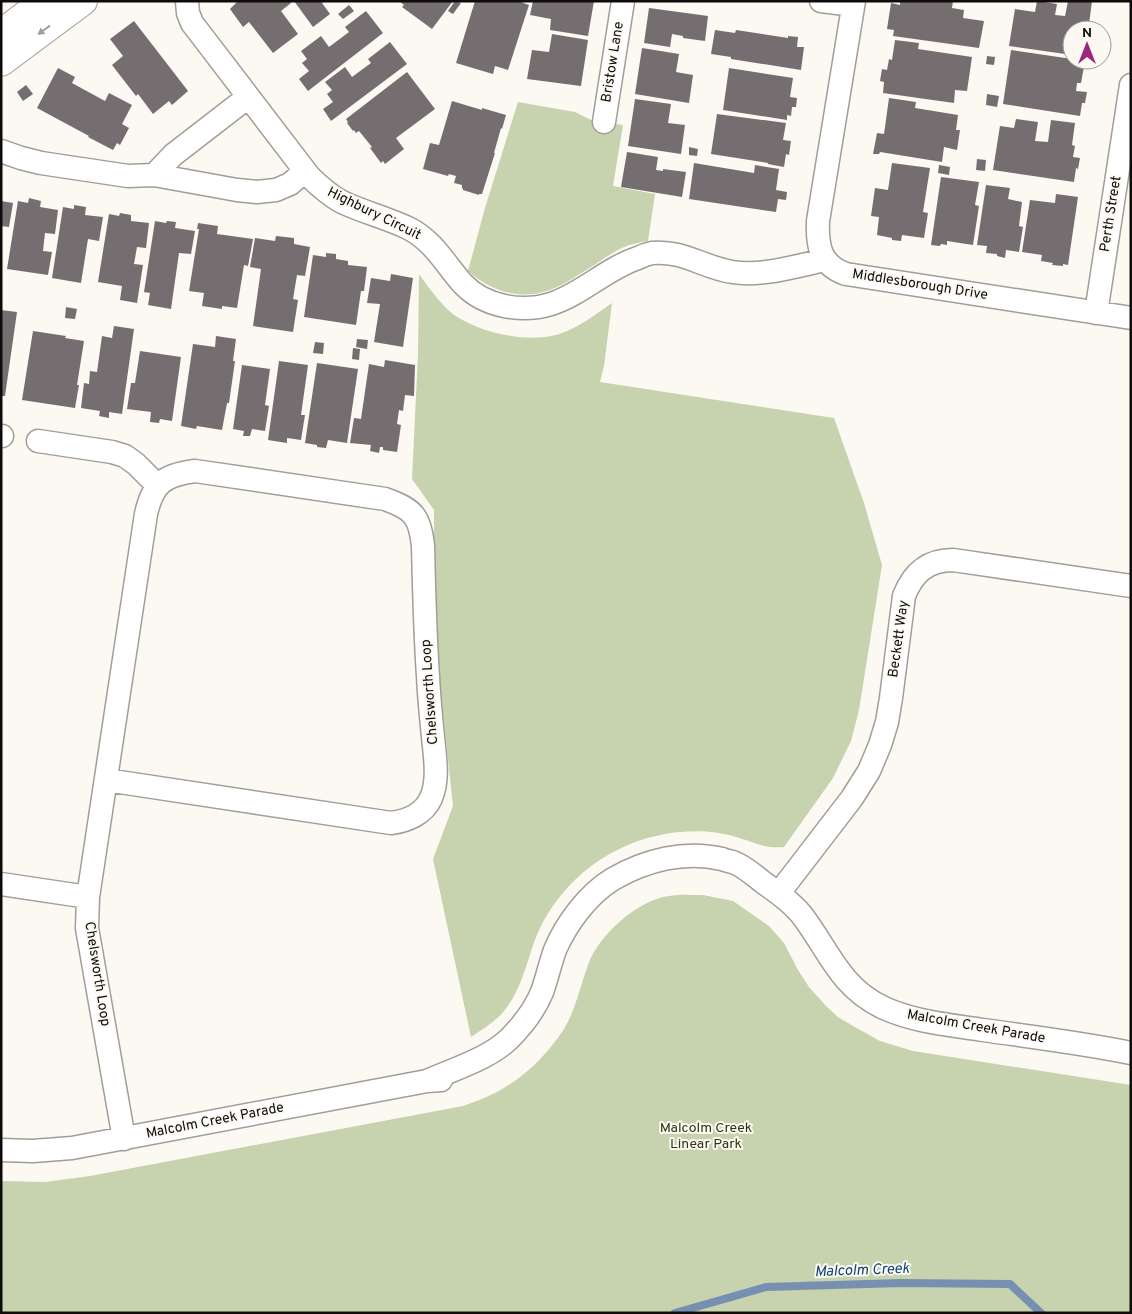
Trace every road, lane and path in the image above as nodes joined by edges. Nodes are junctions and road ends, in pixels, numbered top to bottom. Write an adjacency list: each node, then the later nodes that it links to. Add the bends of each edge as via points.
1 (44, 1): 7 (street)
2 (83, 1): 8 (street, one-way to 8)
3 (187, 1): 10 (street, Highbury Circuit, via 192,23)
4 (622, 1): 11 (street, Bristow Lane)
5 (822, 1): 6 (street)
6 (854, 3): 15 (street, via 818,221 820,250)
7 (1, 34)
8 (1, 62)
9 (1131, 85): 16 (street, Perth Street)
10 (248, 97): 13 (street, Highbury Circuit); 14 (street, via 173,155)
11 (604, 122)
12 (1, 151): 14 (street, via 41,163 128,176)
13 (305, 171): 14 (street, via 290,184 276,190 257,192); 15 (street, Highbury Circuit, via 324,191 340,201 409,229 428,241 464,285 491,302 512,308 552,304 627,261 650,254 685,256 710,267 757,273)
14 (154, 175)
15 (825, 260): 16 (street, Middlesborough Drive, via 846,274)
16 (1096, 313): 17 (street, Middlesborough Drive)
17 (1131, 318)
18 (38, 441): 19 (street, via 125,456)
19 (158, 486): 21 (street, Chelsworth Loop, via 146,514); 21 (street, Chelsworth Loop, via 169,477 195,472 384,499 409,511 421,530 423,546 435,785 431,798 415,816 391,823)
20 (1131, 586): 23 (street, Beckett Way, via 953,560 926,566 909,584 904,596 887,722 869,771)
21 (106, 780): 24 (street, Chelsworth Loop)
22 (1, 884): 24 (street)
23 (779, 893): 25 (street, Malcolm Creek Parade, via 799,913 845,980 883,1008 910,1018); 26 (street, Malcolm Creek Parade, via 758,878 703,869 653,876 628,886 605,902 577,938 551,1006 536,1027 518,1049 476,1075 427,1081)
24 (88, 897): 26 (street, Chelsworth Loop, via 87,928)
25 (1131, 1052)
26 (124, 1139): 27 (street, Malcolm Creek Parade, via 72,1148)
27 (1, 1150)

